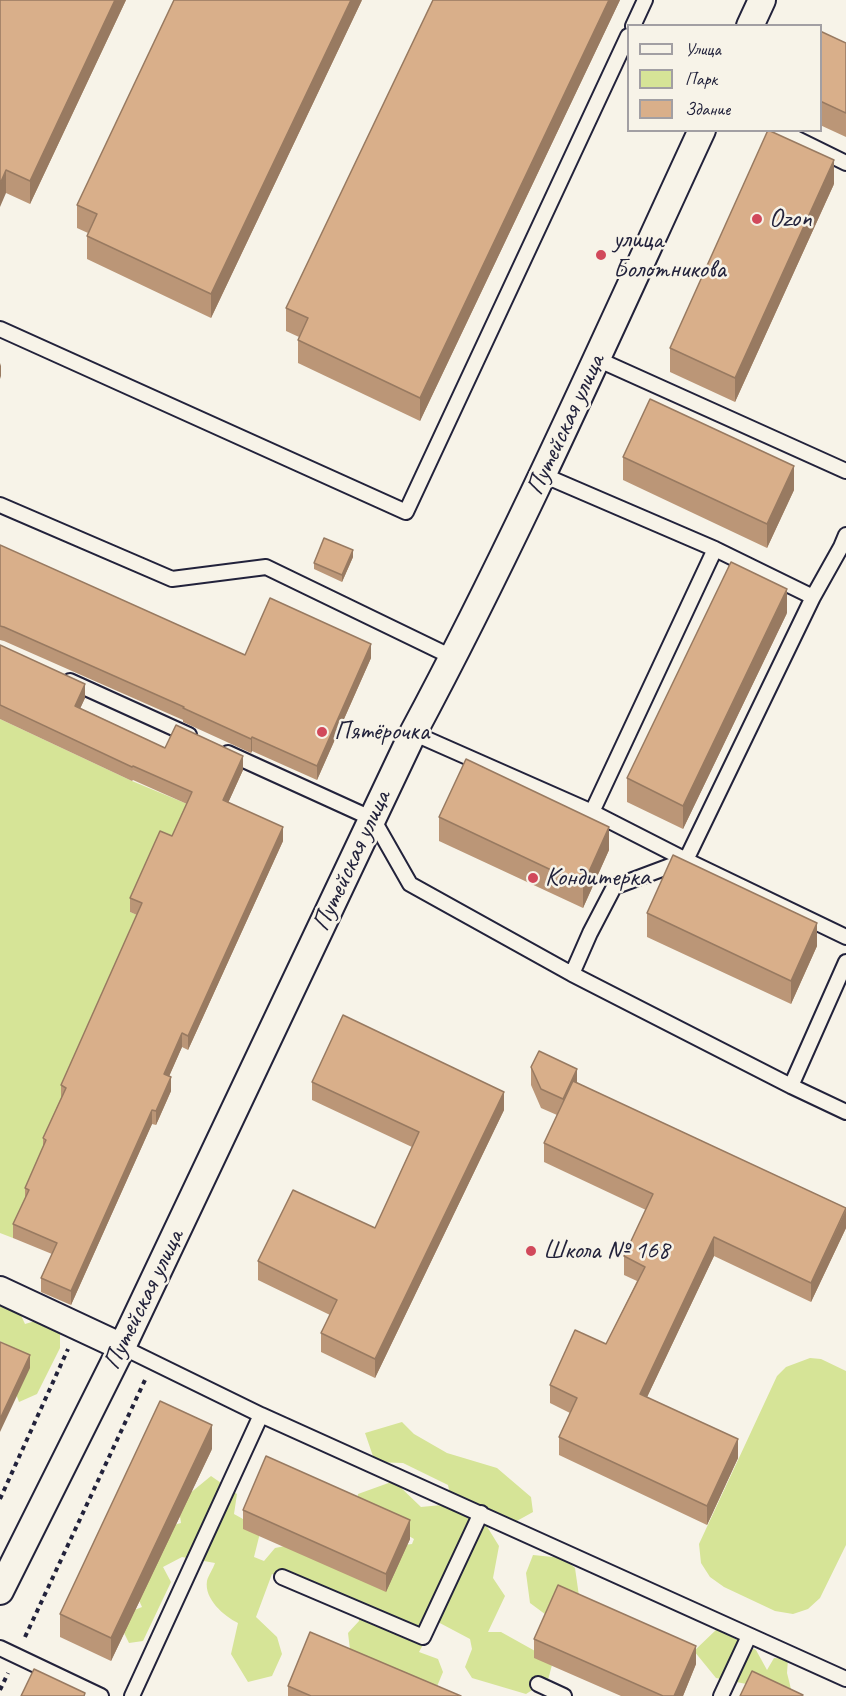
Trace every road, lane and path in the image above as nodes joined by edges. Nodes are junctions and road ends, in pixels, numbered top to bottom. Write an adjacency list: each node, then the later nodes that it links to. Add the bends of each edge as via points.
1 (645, 0): 3 (lane)
2 (762, 0): 4 (street)
3 (634, 24)
4 (751, 24)
5 (627, 38): 9 (lane, via 406,512)
6 (701, 132): 10 (street, Путейская улица)
7 (783, 132): 8 (lane)
8 (846, 163)
9 (0, 329)
10 (597, 359): 11 (lane); 12 (street, Путейская улица)
11 (846, 471)
12 (543, 475): 15 (lane); 17 (street, Путейская улица)
13 (0, 505): 17 (lane, via 172,579 266,567)
14 (844, 543): 16 (lane)
15 (715, 549): 16 (lane); 20 (lane)
16 (813, 597): 22 (lane)
17 (454, 658): 19 (street, Путейская улица)
18 (53, 673): 21 (lane)
19 (413, 733): 20 (lane); 21 (street, Путейская улица)
20 (592, 812): 22 (lane)
21 (373, 819): 25 (lane, via 410,884); 30 (street, Путейская улица)
22 (686, 860): 23 (lane); 25 (lane, via 614,887)
23 (846, 937)
24 (846, 962): 26 (lane)
25 (572, 974): 26 (lane)
26 (791, 1086): 27 (lane)
27 (846, 1112)
28 (0, 1290): 29 (street)
29 (78, 1326): 30 (street); 34 (path)
30 (122, 1347): 31 (lane); 38 (street, Путейская улица)
31 (153, 1363): 32 (lane); 41 (path)
32 (261, 1415): 36 (lane); 46 (lane)
33 (0, 1482): 34 (path)
34 (6, 1485): 35 (path)
35 (0, 1499)
36 (481, 1513): 37 (lane, via 423,1637); 39 (lane)
37 (282, 1577)
38 (0, 1591)
39 (749, 1636): 42 (lane); 48 (lane)
40 (0, 1648): 41 (lane)
41 (16, 1655): 44 (path); 45 (lane)
42 (846, 1679)
43 (538, 1684): 47 (lane)
44 (0, 1690)
45 (101, 1696)
46 (132, 1696)
47 (564, 1696)
48 (721, 1696)

